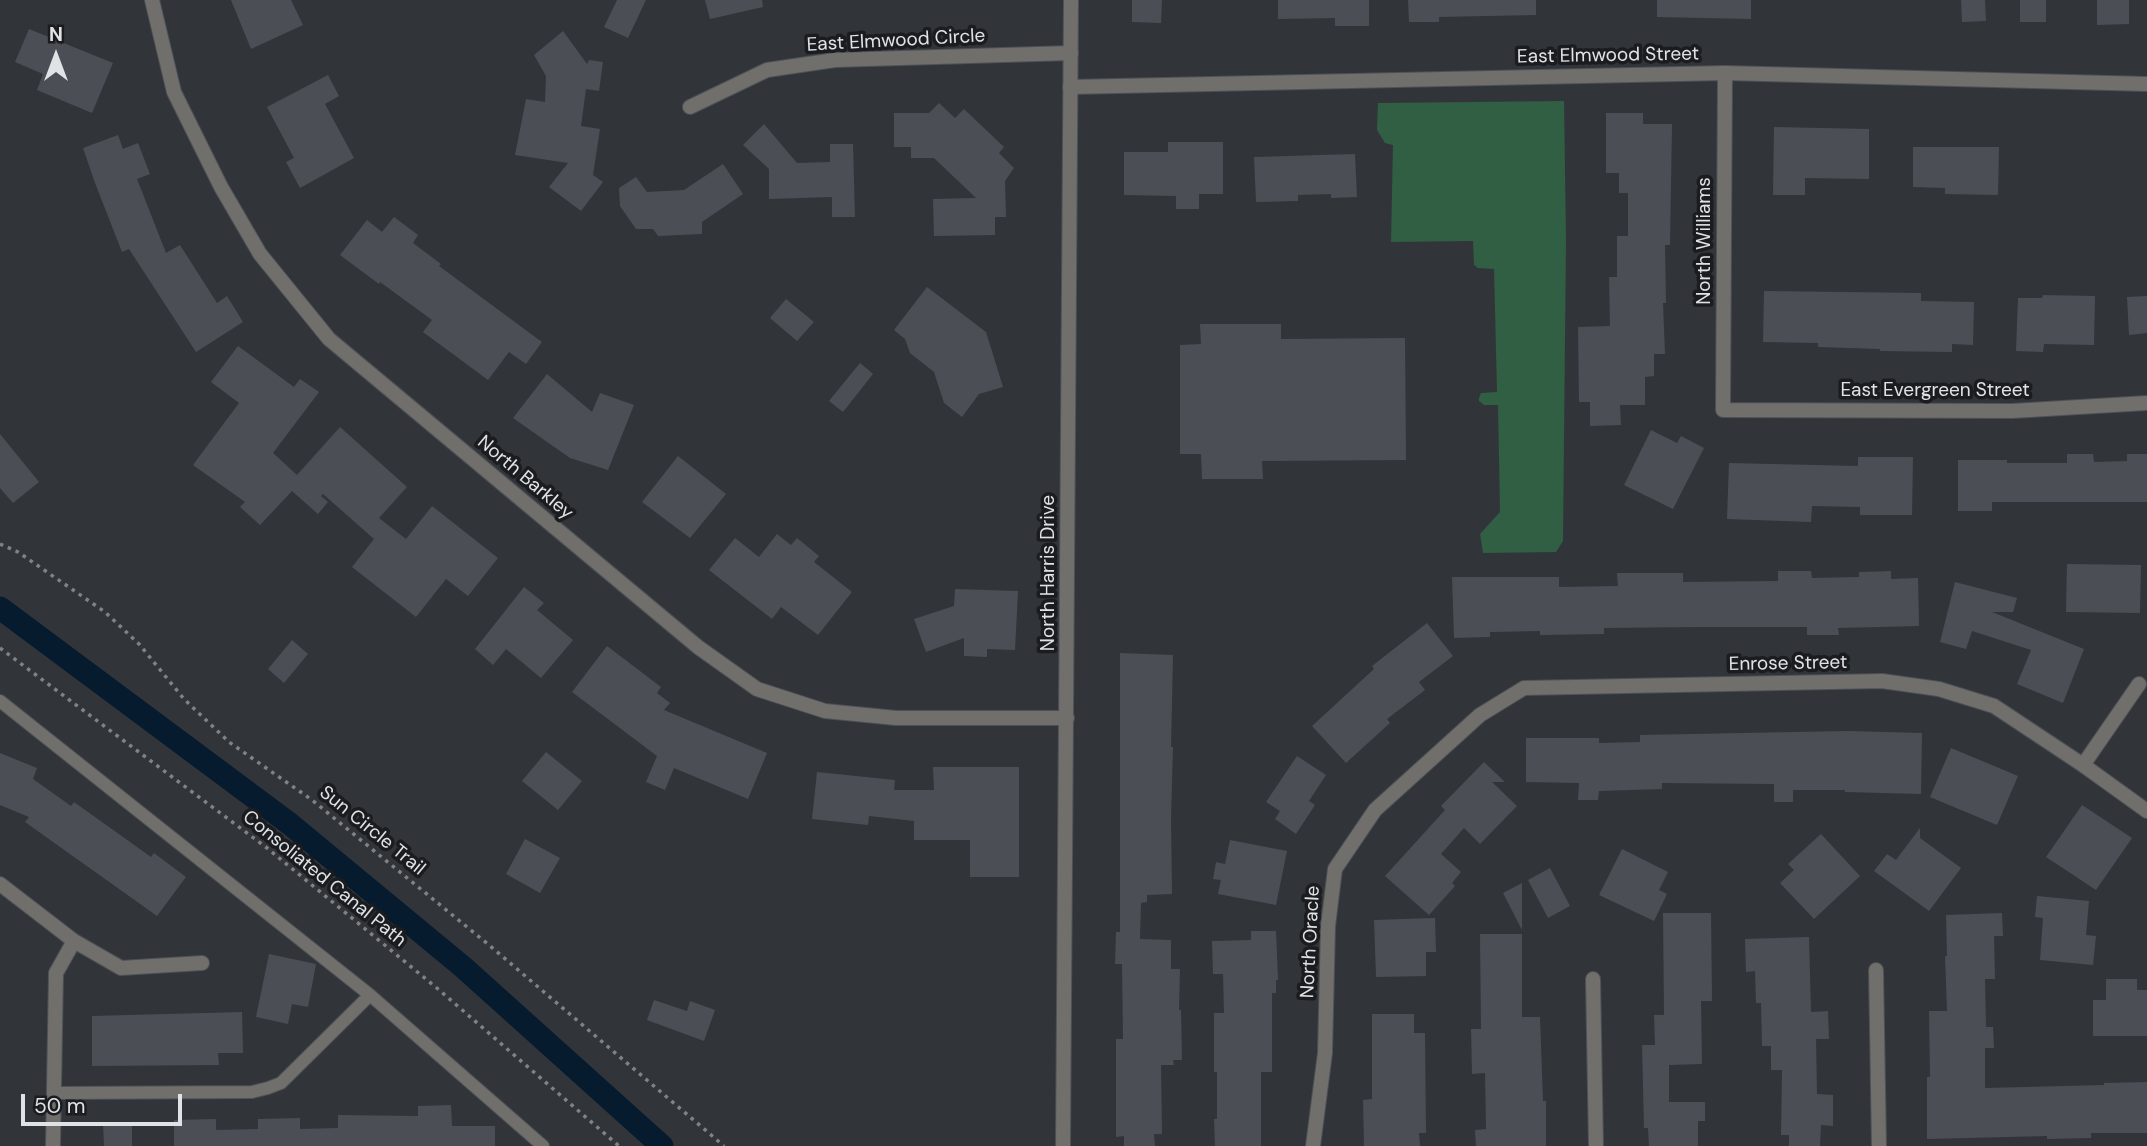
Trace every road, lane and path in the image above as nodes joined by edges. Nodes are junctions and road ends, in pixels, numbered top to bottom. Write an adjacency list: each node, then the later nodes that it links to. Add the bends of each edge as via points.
1 (152, 0): 15 (street, North Barkley, via 174,92 221,187 260,254 329,340 698,647 757,689 825,711 896,718)
2 (1071, 0): 3 (street, North Harris Drive)
3 (1071, 53): 6 (street, North Harris Drive); 7 (street, East Elmwood Circle, via 835,60 767,70)
4 (1725, 73): 5 (street, East Elmwood Street); 6 (street, East Elmwood Street); 9 (street, North Williams)
5 (2147, 84)
6 (1070, 87): 15 (street, North Harris Drive)
7 (690, 107)
8 (2147, 404): 9 (street, East Evergreen Street, via 2012,411)
9 (1723, 410)
10 (0, 544): 28 (path, Sun Circle Trail, via 105,612 229,741 312,800)
11 (0, 648): 27 (path, Consoliated Canal Path, via 267,848)
12 (2139, 684): 16 (street)
13 (0, 701): 23 (lane)
14 (1480, 715): 16 (street, Enrose Street, via 1524,688 1882,681 1939,689 1994,706); 30 (street, North Oracle, via 1375,810 1335,869 1328,926 1325,1053)
15 (1067, 718): 29 (street, North Harris Drive)
16 (2083, 765): 17 (street, Enrose Street)
17 (2147, 811)
18 (0, 884): 19 (street)
19 (74, 941): 20 (street, via 121,968); 24 (street, via 56,973)
20 (202, 963)
21 (1876, 970): 32 (street)
22 (1593, 979): 31 (street)
23 (370, 995): 24 (lane, via 281,1083 268,1088 252,1092); 26 (lane)
24 (54, 1093): 25 (street)
25 (53, 1146)
26 (543, 1146)
27 (619, 1146)
28 (724, 1146)
29 (1063, 1146)
30 (1313, 1146)
31 (1596, 1146)
32 (1879, 1146)

